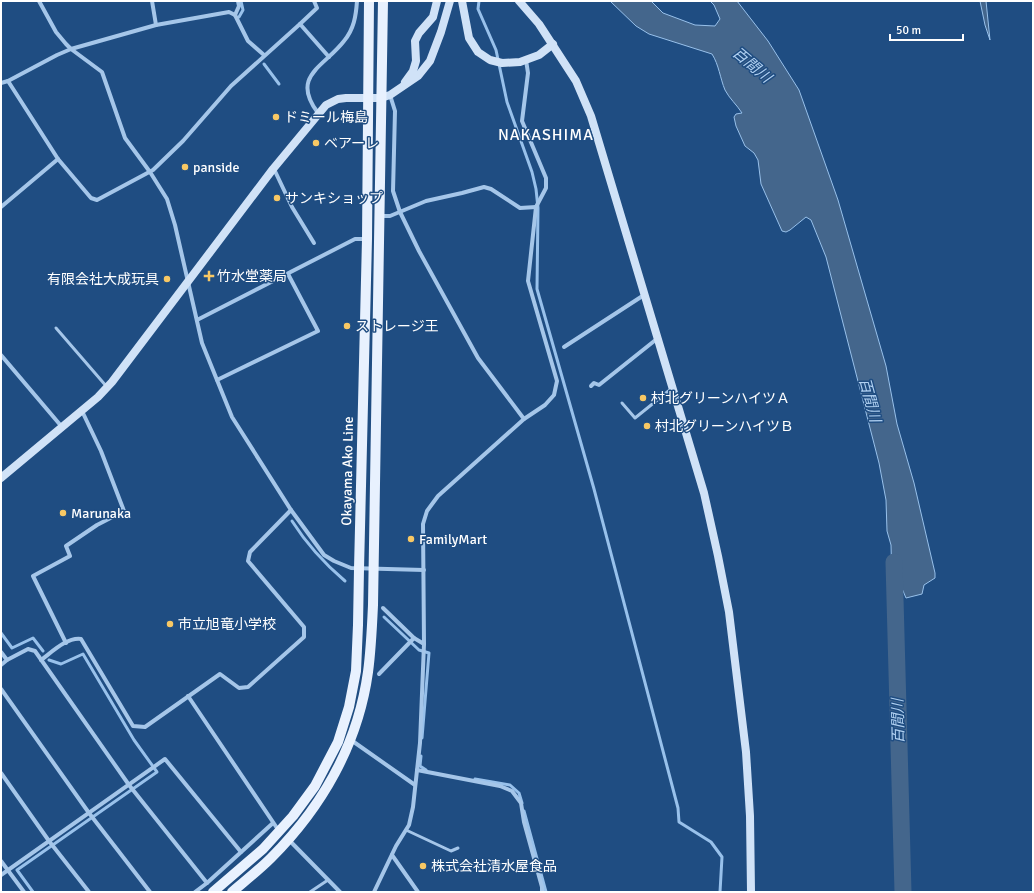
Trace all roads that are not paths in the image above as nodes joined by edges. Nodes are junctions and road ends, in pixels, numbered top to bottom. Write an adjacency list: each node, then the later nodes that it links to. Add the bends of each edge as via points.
1 (38, 1): 16 (street, via 56,32)
2 (152, 1): 14 (street)
3 (238, 1): 12 (street, via 239,6)
4 (314, 1): 13 (street, via 317,8)
5 (357, 1): 18 (street, via 354,25 345,41)
6 (370, 1): 24 (main road, Okayama Ako Line)
7 (383, 1): 23 (main road, Okayama Ako Line)
8 (436, 1): 22 (street, via 433,17 415,41 416,61 413,72)
9 (462, 1): 19 (street, via 469,38 478,52 490,60 502,63)
10 (519, 1): 15 (street)
11 (449, 3): 22 (street, via 430,62 418,76)
12 (235, 15): 14 (street, via 229,12); 17 (street, via 248,41)
13 (300, 24): 17 (street); 18 (street)
14 (156, 25): 16 (street)
15 (553, 44): 19 (street, via 539,55); 37 (street, via 576,81 591,116)
16 (71, 49): 20 (street); 28 (street, via 102,72 125,138)
17 (264, 55): 28 (street, via 230,86 183,141)
18 (329, 57): 25 (street, via 315,70 307,89)
19 (523, 61): 30 (street, via 528,73 522,121 546,178 546,188)
20 (8, 81): 21 (street); 26 (street)
21 (1, 82)
22 (401, 88): 23 (street)
23 (385, 97): 24 (street); 31 (street, via 395,110 393,191); 32 (main road, Okayama Ako Line)
24 (368, 98): 25 (street, via 338,99); 33 (main road, Okayama Ako Line)
25 (318, 113): 27 (street)
26 (58, 159): 28 (street, via 91,198 97,200); 29 (street)
27 (274, 169): 34 (street, via 292,207); 36 (street)
28 (150, 172): 36 (street, via 167,198)
29 (1, 207)
30 (536, 207): 31 (street, via 520,208 491,188 484,187 426,201); 49 (street, via 528,281 557,381 554,395 545,405)
31 (400, 212): 32 (street); 49 (street, via 478,358)
32 (380, 216): 54 (main road, Okayama Ako Line)
33 (367, 239): 35 (street, via 355,240); 53 (main road, Okayama Ako Line)
34 (314, 243)
35 (288, 274): 38 (street); 43 (street, via 318,331)
36 (188, 280): 38 (street); 45 (street)
37 (645, 295): 40 (street); 41 (street)
38 (197, 320): 43 (street, via 202,343)
39 (56, 328): 45 (lane)
40 (658, 338): 44 (street, via 599,385 594,383); 46 (street)
41 (564, 347)
42 (1, 355): 50 (street)
43 (217, 380): 52 (street, via 232,416)
44 (591, 386)
45 (107, 387): 48 (street)
46 (673, 388): 47 (lane, via 635,418); 97 (street, via 704,493 729,612 746,752)
47 (622, 403)
48 (82, 410): 50 (street); 58 (street, via 124,511 66,546 70,556 33,576)
49 (524, 419): 55 (street, via 438,496 427,511 423,524)
50 (62, 427): 51 (street)
51 (1, 478)
52 (291, 510): 53 (street, via 324,555 344,566); 66 (street, via 250,552 248,561 304,627 304,637 248,687 238,688 220,674)
53 (359, 569): 54 (street); 75 (main road, Okayama Ako Line, via 356,671 349,707 338,742 315,786)
54 (373, 570): 55 (street); 67 (main road, Okayama Ako Line, via 368,672)
55 (424, 570): 59 (street)
56 (383, 608): 57 (street)
57 (411, 640): 59 (street); 64 (street)
58 (66, 643): 62 (street); 66 (street, via 75,638 81,639 133,726 145,727)
59 (424, 644): 68 (street)
60 (1, 652): 61 (street)
61 (7, 660): 62 (street, via 28,649 35,652); 63 (street)
62 (41, 660): 71 (street)
63 (1, 665)
64 (378, 674)
65 (1, 689): 72 (street)
66 (188, 696): 73 (street)
67 (351, 740): 70 (street); 76 (main road, Okayama Ako Line, via 325,792)
68 (417, 770): 70 (street); 96 (street, via 500,786 512,791 521,803)
69 (1, 773): 77 (street)
70 (415, 784): 74 (street, via 413,807)
71 (131, 788): 72 (street); 79 (street, via 165,759); 85 (street)
72 (92, 816): 77 (street); 88 (street)
73 (273, 823): 75 (street); 79 (street)
74 (406, 830): 78 (lane, via 451,851); 80 (street)
75 (279, 831): 90 (main road, Okayama Ako Line, via 263,849)
76 (288, 839): 84 (street); 91 (main road, Okayama Ako Line, via 271,858)
77 (51, 844): 82 (street); 87 (street)
78 (458, 848)
79 (241, 852): 85 (street)
80 (392, 855): 94 (street); 95 (street)
81 (1, 860): 82 (street)
82 (7, 871): 83 (street); 86 (street)
83 (1, 875)
84 (328, 880): 92 (lane); 93 (street)
85 (207, 883): 89 (street)
86 (24, 892)
87 (89, 892)
88 (150, 892)
89 (195, 892)
90 (213, 892)
91 (232, 892)
92 (310, 892)
93 (340, 892)
94 (374, 892)
95 (418, 892)
96 (542, 892)
97 (751, 892)

